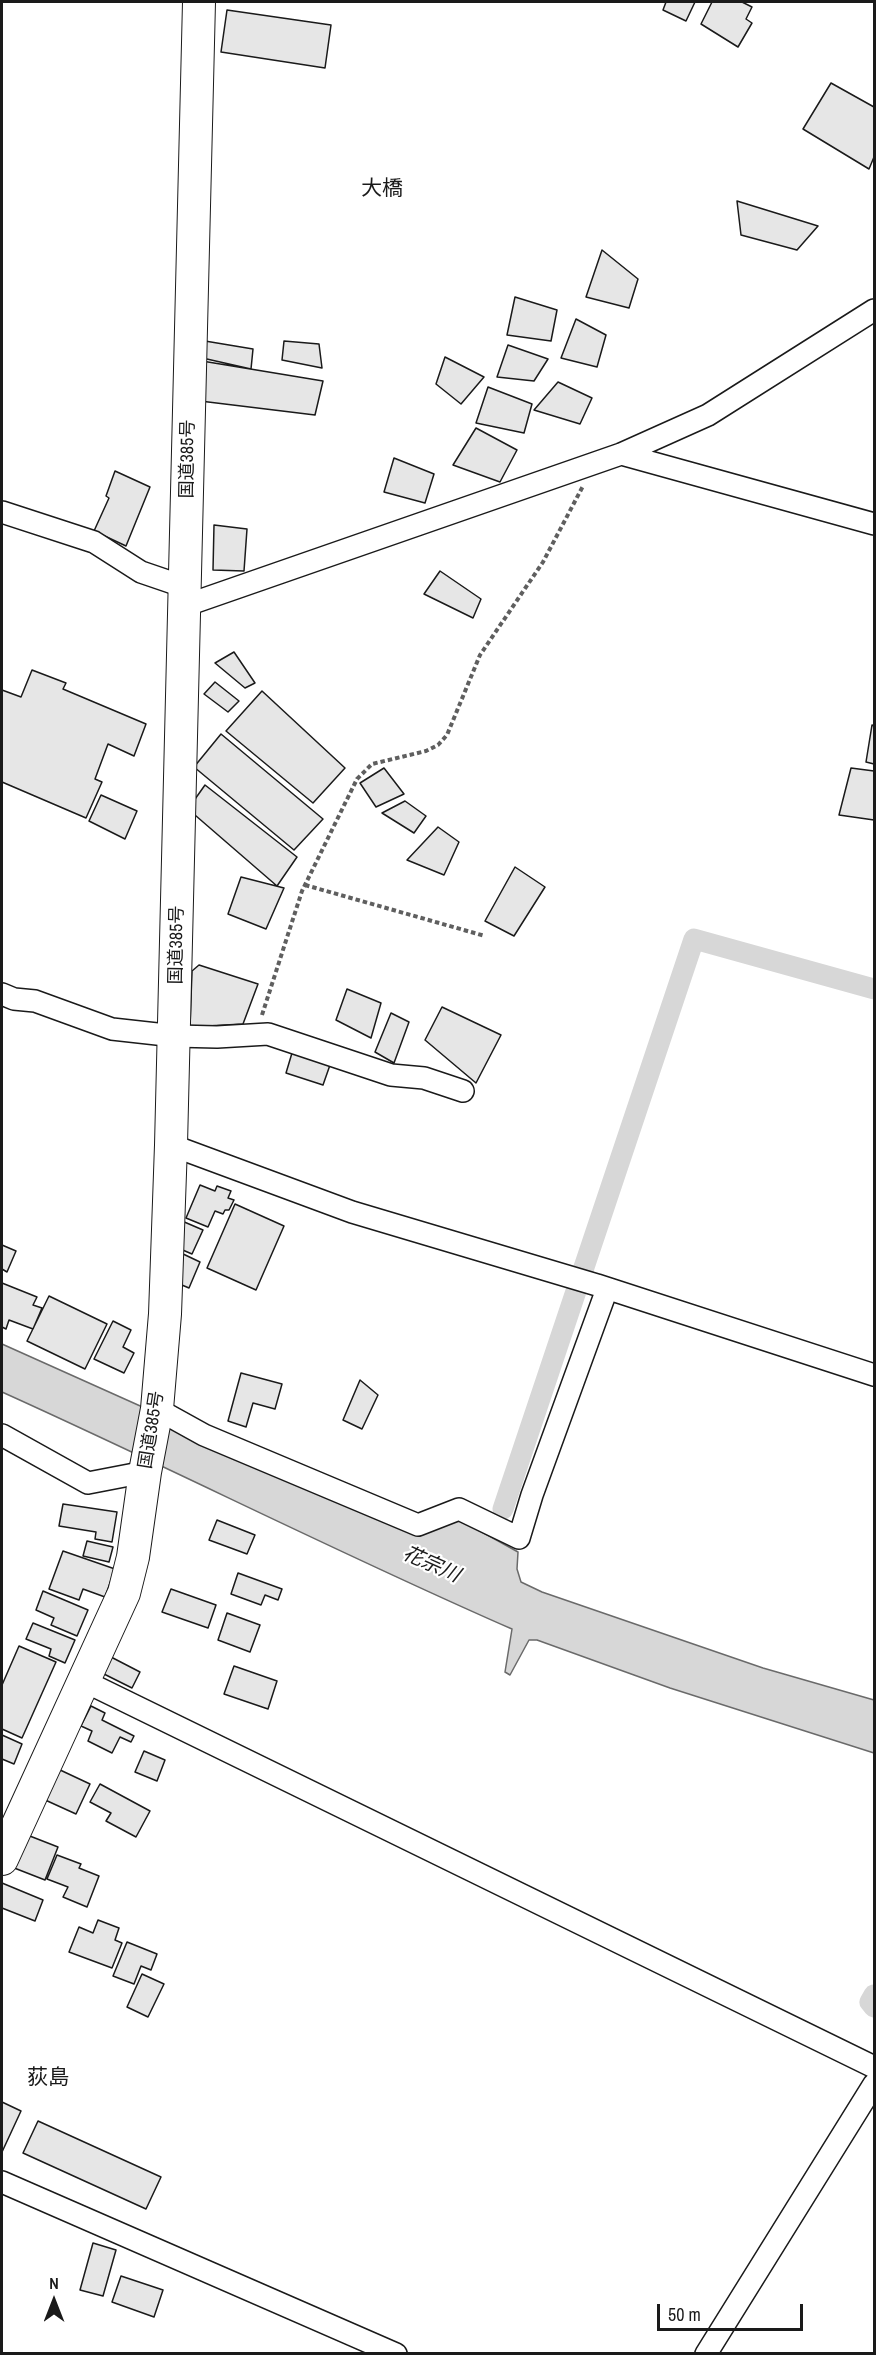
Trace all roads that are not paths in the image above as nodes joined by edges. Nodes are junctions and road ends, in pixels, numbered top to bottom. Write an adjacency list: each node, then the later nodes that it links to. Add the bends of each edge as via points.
1 (199, 2): 6 (highway, 国道385号)
2 (874, 310): 3 (street, via 708,415)
3 (621, 454): 5 (street); 6 (street)
4 (2, 512): 6 (street, via 94,542)
5 (874, 524)
6 (184, 596): 8 (highway, 国道385号)
7 (2, 994): 8 (street, via 35,1001 112,1029)
8 (175, 1036): 9 (street, via 268,1034 391,1075 424,1078); 10 (highway, 国道385号)
9 (463, 1091)
10 (171, 1145): 11 (street, via 352,1212); 13 (highway, 国道385号)
11 (602, 1287): 12 (street); 13 (street, via 519,1538 459,1509 418,1525 204,1435)
12 (874, 1375)
13 (157, 1411): 15 (highway, 国道385号)
14 (2, 1435): 15 (street, via 88,1483)
15 (146, 1467): 16 (highway, 国道385号, via 133,1557 123,1593)
16 (84, 1681): 17 (highway, 国道385号); 18 (street)
17 (2, 1858)
18 (874, 2067)
19 (874, 2084): 22 (street)
20 (2, 2182): 21 (street)
21 (396, 2354)
22 (706, 2354)

